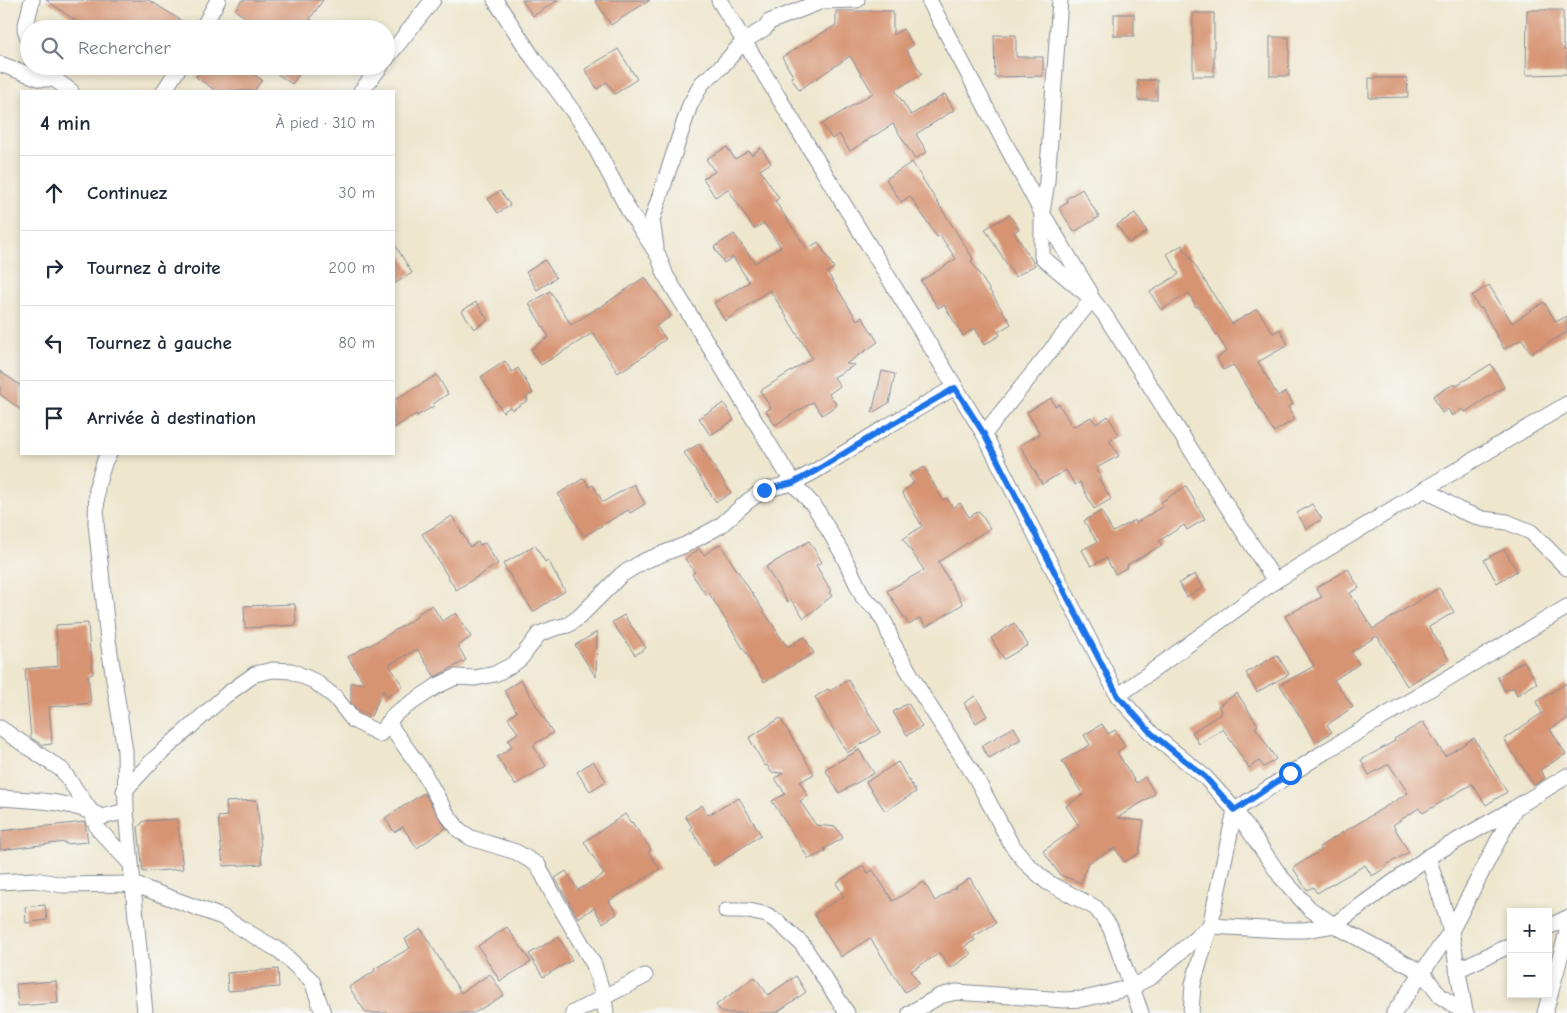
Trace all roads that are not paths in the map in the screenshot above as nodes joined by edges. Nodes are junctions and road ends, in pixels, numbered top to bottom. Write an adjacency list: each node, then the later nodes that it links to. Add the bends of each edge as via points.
1 (32, 0): 9 (street)
2 (218, 0): 10 (street)
3 (433, 0): 12 (street)
4 (496, 0): 22 (street, via 533,58 584,126 629,211)
5 (718, 0): 11 (street)
6 (858, 0): 11 (street, via 811,4 770,22)
7 (928, 0): 21 (street)
8 (1060, 0): 21 (street)
9 (27, 20)
10 (207, 20)
11 (744, 41): 22 (street, via 702,83 690,104 652,220); 25 (street)
12 (395, 48)
13 (0, 64): 14 (street)
14 (20, 69)
15 (43, 75): 18 (street)
16 (174, 75): 19 (street)
17 (374, 75): 20 (street)
18 (69, 90)
19 (165, 90)
20 (362, 90)
21 (1042, 213): 23 (street, via 1042,257); 24 (street)
22 (658, 255): 29 (street, via 666,276)
23 (1092, 299): 24 (street); 27 (street)
24 (1104, 314): 32 (street)
25 (955, 388): 27 (street); 29 (street)
26 (1567, 404): 30 (street)
27 (984, 434): 34 (street)
28 (108, 455): 38 (street, via 97,486 96,523 108,640 125,751)
29 (793, 483): 35 (street, via 764,490 720,526 621,575 568,625 539,634 512,665 495,674 475,678 456,676 396,713); 59 (street, via 815,507 863,597 877,610 922,696 976,778 1011,844 1026,864 1047,882 1096,908 1110,927)
30 (1425, 490): 31 (street, via 1459,510 1483,519 1507,522 1531,532); 32 (street)
31 (1567, 568)
32 (1274, 581): 34 (street)
33 (1567, 607): 42 (street, via 1326,751)
34 (1118, 696): 42 (street, via 1151,733 1205,777)
35 (388, 723): 38 (street, via 380,734 353,720 335,697 314,681 292,671 273,670 255,674 226,695 153,760); 63 (street, via 459,830 471,838 516,852 538,865 594,965)
36 (0, 728): 41 (street, via 62,770)
37 (1567, 776): 40 (street)
38 (124, 792): 43 (street)
39 (0, 798): 41 (street, via 40,800)
40 (1514, 808): 44 (street); 53 (street)
41 (90, 810): 43 (street, via 102,817); 45 (street, via 98,829)
42 (1235, 810): 50 (street, via 1281,877 1310,909); 52 (street)
43 (126, 811): 45 (street)
44 (1428, 857): 50 (street); 53 (street)
45 (131, 864): 47 (street)
46 (0, 882): 47 (street, via 35,880 63,885)
47 (133, 884): 64 (street); 65 (street, via 222,917 280,951 312,981)
48 (726, 911): 60 (street, via 750,911 778,922 802,944)
49 (1567, 918): 51 (street)
50 (1334, 925): 52 (street, via 1305,930); 57 (street)
51 (1552, 925)
52 (1210, 926): 59 (street, via 1151,977); 72 (street, via 1193,984)
53 (1451, 931): 56 (street); 57 (street)
54 (1567, 932): 75 (street)
55 (1507, 947): 56 (street)
56 (1457, 970): 74 (street)
57 (1423, 973): 61 (street); 62 (street)
58 (646, 976): 63 (street)
59 (1131, 987): 70 (street, via 1064,1000 956,992 940,996); 71 (street)
60 (831, 988): 68 (street); 69 (street)
61 (1407, 996): 62 (street); 73 (street)
62 (1440, 996): 74 (street)
63 (604, 998): 66 (street); 67 (street)
64 (145, 1013)
65 (323, 1013)
66 (573, 1013)
67 (606, 1013)
68 (835, 1013)
69 (848, 1013)
70 (910, 1013)
71 (1140, 1013)
72 (1191, 1013)
73 (1394, 1013)
74 (1465, 1013)
75 (1545, 1013)

